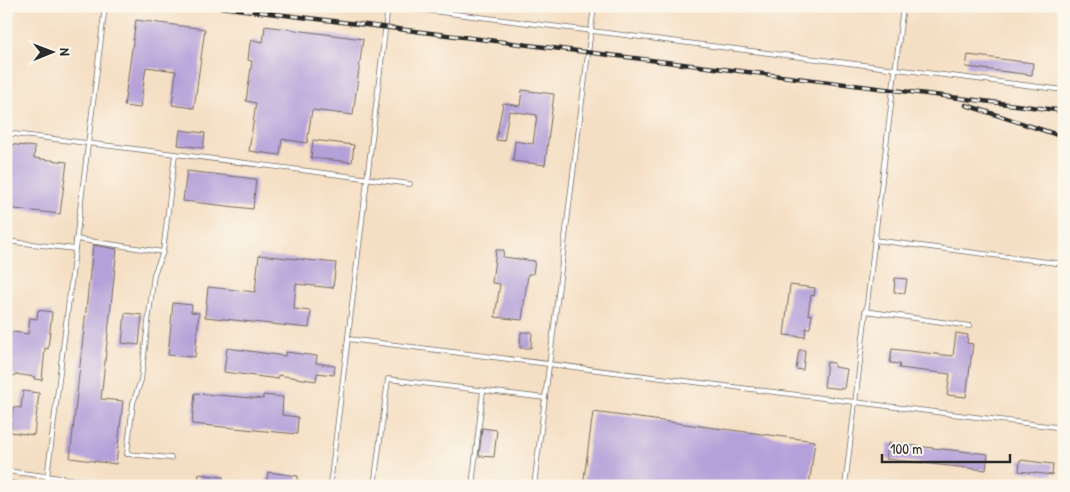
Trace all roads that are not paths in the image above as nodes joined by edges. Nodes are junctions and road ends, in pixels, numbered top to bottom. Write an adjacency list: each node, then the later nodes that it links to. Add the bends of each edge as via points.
1 (105, 6): 9 (lane)
2 (390, 6): 5 (lane); 11 (lane)
3 (594, 6): 5 (lane)
4 (903, 6): 6 (lane)
5 (591, 31): 6 (lane); 22 (lane)
6 (896, 69): 7 (lane); 14 (lane)
7 (1064, 90)
8 (6, 133): 9 (lane)
9 (88, 143): 10 (lane); 13 (lane)
10 (175, 154): 11 (lane); 17 (lane)
11 (367, 178): 12 (lane); 21 (lane)
12 (410, 184)
13 (76, 239): 16 (lane); 17 (lane)
14 (874, 240): 18 (lane); 19 (lane)
15 (6, 241): 16 (lane)
16 (75, 249): 29 (lane)
17 (163, 252): 27 (lane, via 154,274 141,380 132,403 126,454)
18 (1064, 264)
19 (865, 311): 20 (lane); 25 (lane)
20 (970, 326)
21 (348, 339): 22 (lane); 32 (lane)
22 (549, 364): 24 (lane); 25 (lane)
23 (483, 391): 24 (lane); 33 (lane, via 388,380); 34 (lane)
24 (545, 398): 35 (lane)
25 (854, 401): 26 (lane); 36 (lane)
26 (1064, 428)
27 (171, 458)
28 (6, 471): 29 (lane)
29 (47, 476): 30 (lane); 31 (lane)
30 (46, 486)
31 (124, 486)
32 (330, 486)
33 (374, 486)
34 (472, 486)
35 (534, 486)
36 (845, 486)

